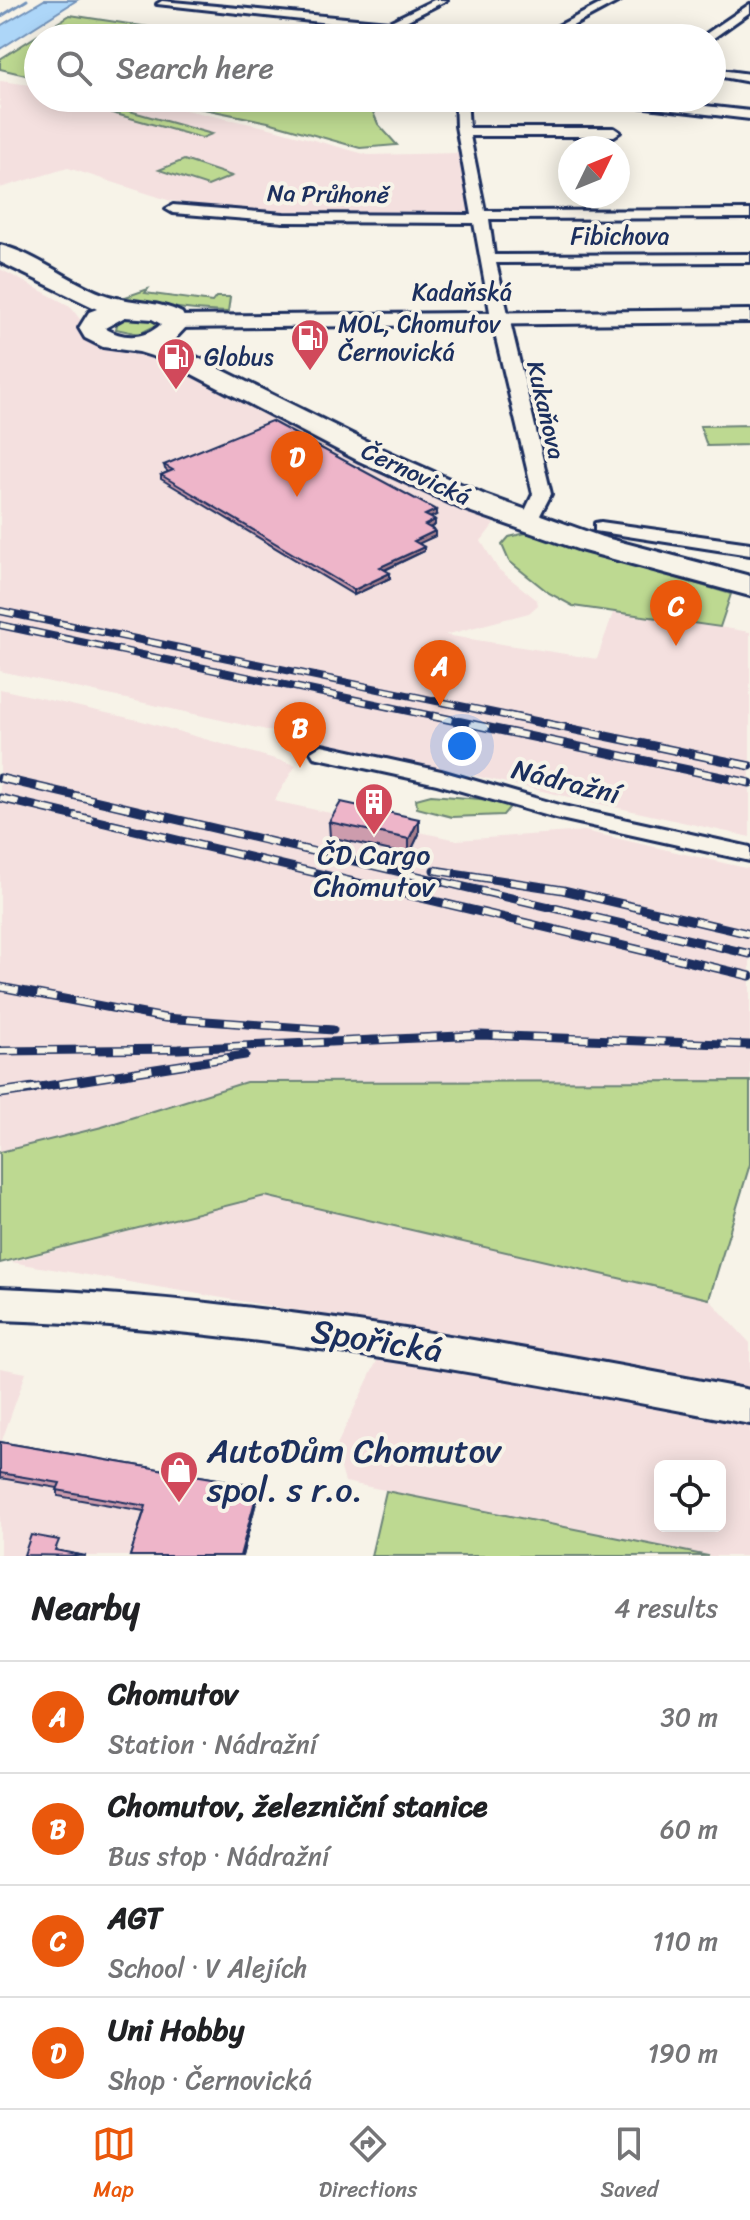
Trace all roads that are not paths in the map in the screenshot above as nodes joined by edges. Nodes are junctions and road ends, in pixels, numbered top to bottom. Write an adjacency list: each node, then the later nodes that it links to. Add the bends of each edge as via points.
1 (315, 0): 7 (street)
2 (442, 0): 8 (street)
3 (616, 0): 10 (street)
4 (165, 2): 6 (street); 7 (street)
5 (750, 7): 11 (street)
6 (147, 14)
7 (293, 17): 8 (street)
8 (394, 23): 9 (street)
9 (400, 24)
10 (569, 24)
11 (726, 24)
12 (726, 74): 13 (street)
13 (750, 78)
14 (462, 112): 17 (street)
15 (724, 112): 16 (street)
16 (750, 115)
17 (464, 132): 18 (street); 21 (street)
18 (614, 132)
19 (173, 209): 21 (street, Na Průhoně, via 296,219)
20 (750, 214): 21 (street, Na Průhoně)
21 (481, 217): 24 (street)
22 (0, 252): 26 (highway, Černovická, via 92,299)
23 (750, 258): 24 (street, Fibichova)
24 (490, 259): 28 (street)
25 (0, 262): 26 (highway, Černovická)
26 (110, 314): 29 (highway, Černovická, via 158,311); 30 (highway, Černovická, via 92,328 99,337)
27 (750, 316): 28 (street, Kadaňská)
28 (499, 317): 29 (street, Kadaňská); 31 (street, Kukaňova, via 542,494)
29 (173, 326): 30 (highway, Černovická); 31 (highway, Černovická, via 187,348)
30 (140, 343): 31 (highway, Černovická, via 175,354 420,478)
31 (527, 516): 34 (highway); 35 (highway, via 628,555)
32 (601, 527): 33 (street)
33 (750, 549)
34 (750, 576)
35 (750, 586)
36 (322, 752): 37 (street, Nádražní)
37 (750, 854)
38 (0, 1304): 39 (street, Spořická, via 195,1315 362,1335)
39 (750, 1407)

